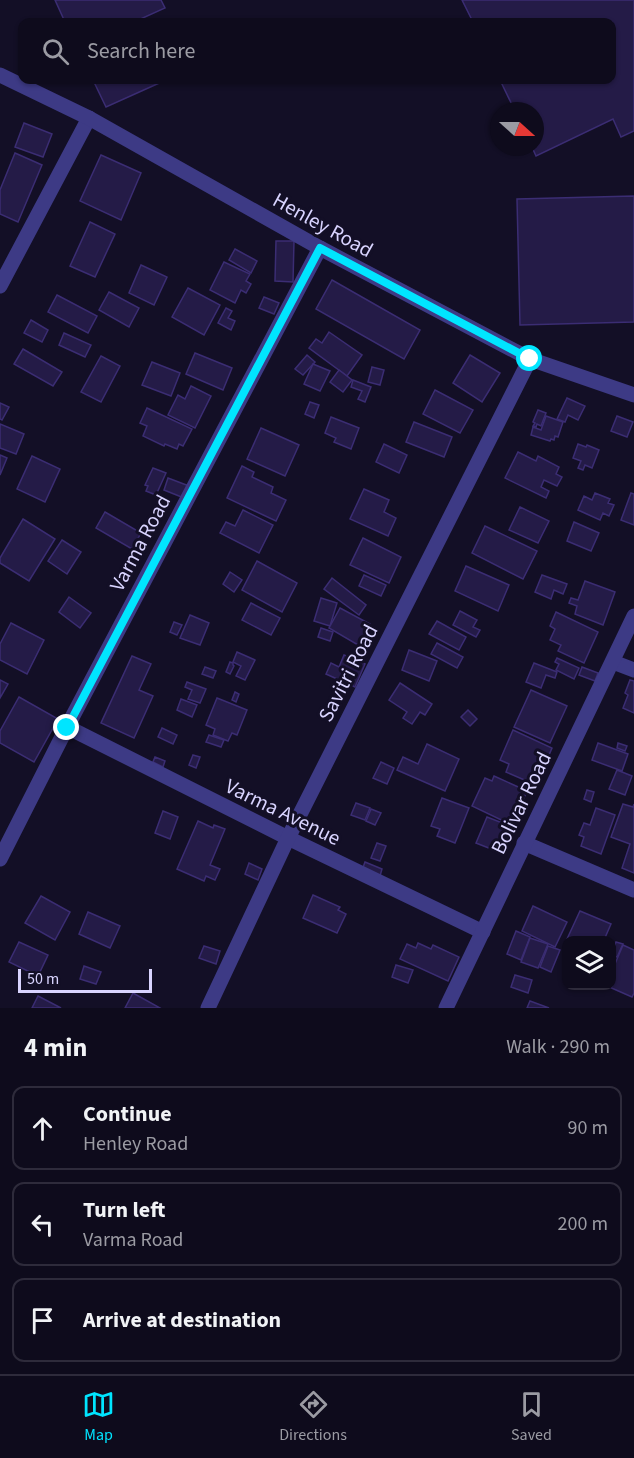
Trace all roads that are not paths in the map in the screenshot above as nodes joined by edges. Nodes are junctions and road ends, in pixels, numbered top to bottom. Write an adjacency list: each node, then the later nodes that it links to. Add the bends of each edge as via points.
1 (0, 75): 3 (street, Henley Road)
2 (18, 84): 4 (street, Henley Road)
3 (18, 84)
4 (88, 118): 5 (street, Henley Road); 6 (street)
5 (320, 248): 7 (street, Henley Road); 12 (street, Varma Road)
6 (0, 286)
7 (530, 359): 8 (street, Henley Road); 13 (street, Savitri Road)
8 (634, 395)
9 (634, 616): 10 (street, Bolivar Road)
10 (613, 662): 11 (street); 14 (street, Bolivar Road)
11 (634, 670)
12 (67, 728): 13 (street, Varma Avenue); 15 (street, Varma Road)
13 (288, 838): 17 (street, Varma Avenue); 18 (street, Savitri Road)
14 (524, 843): 16 (street); 17 (street, Bolivar Road)
15 (0, 859)
16 (634, 890)
17 (483, 932): 19 (street, Bolivar Road)
18 (208, 1008)
19 (446, 1008)

